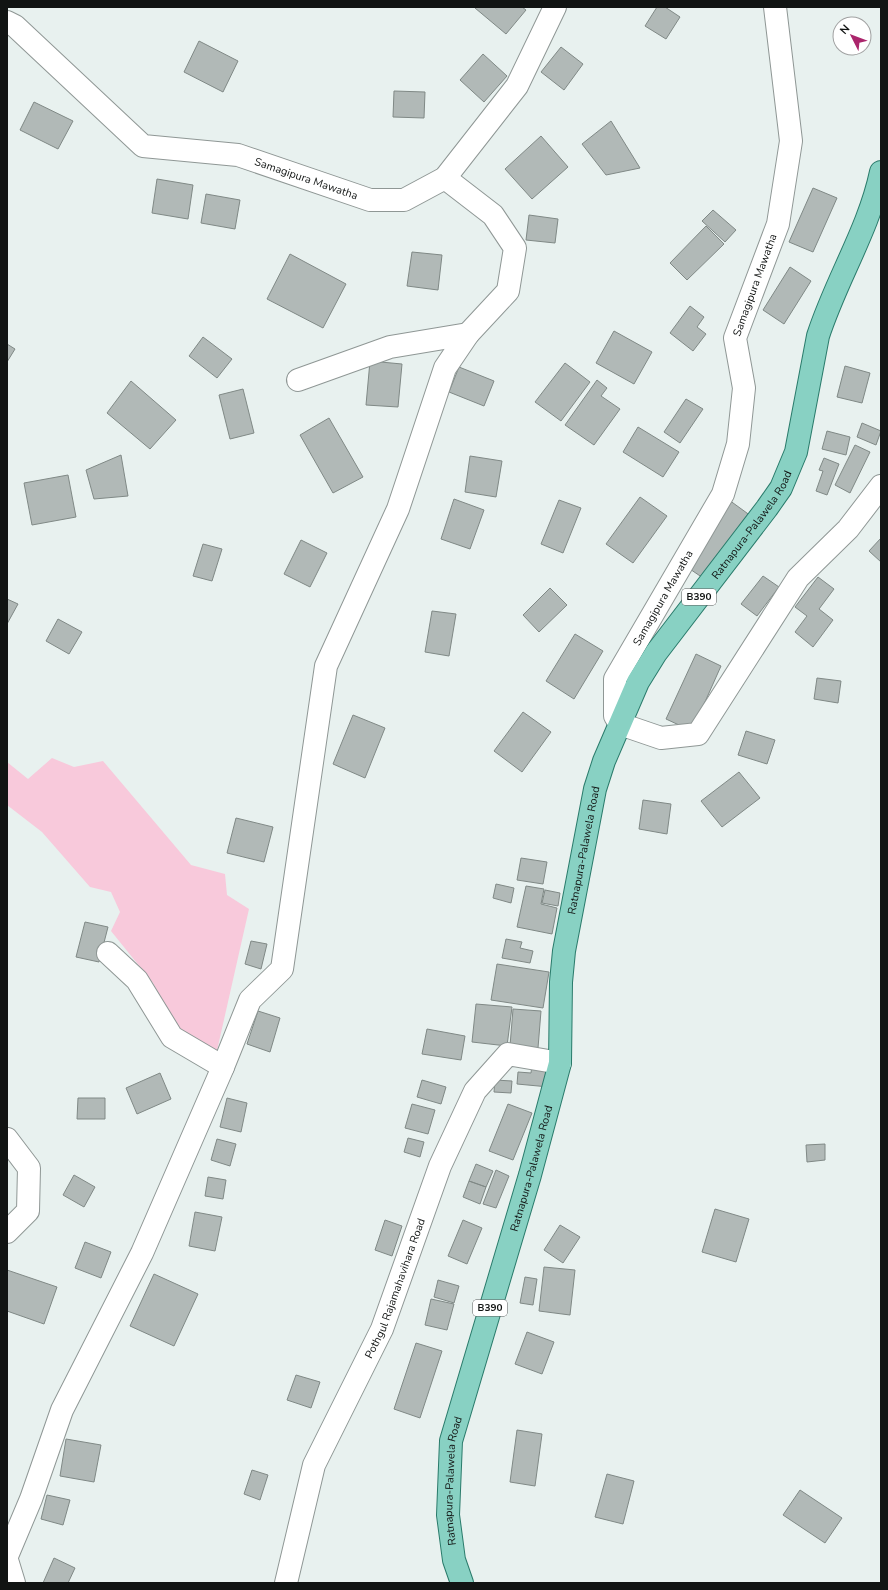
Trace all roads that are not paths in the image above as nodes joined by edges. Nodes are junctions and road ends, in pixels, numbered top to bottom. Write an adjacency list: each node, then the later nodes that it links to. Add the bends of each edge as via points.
1 (555, 7): 5 (street, Samagipura Mawatha, via 517,86)
2 (775, 7): 9 (street, Samagipura Mawatha, via 792,141 778,224 735,338 744,388 738,444 723,494 615,679 615,716)
3 (7, 22): 5 (street, Samagipura Mawatha, via 15,26 143,146 238,155 370,200 404,200)
4 (881, 172): 9 (main road, Ratnapura-Palawela Road / B390, via 867,217 824,317 818,336 796,452 781,488 656,653 638,682)
5 (445, 178): 6 (street, via 493,216 515,248 508,291)
6 (468, 334): 7 (street, via 390,347); 12 (street, via 445,368 398,509 326,666 282,969 250,1000)
7 (298, 380)
8 (881, 486): 9 (street, via 848,529 798,578 698,734 661,738)
9 (620, 724): 11 (main road, Ratnapura-Palawela Road / B390, via 595,789 564,951)
10 (108, 953): 12 (street, via 137,980 172,1037)
11 (560, 1063): 18 (street, Pothgul Rajamahavihara Road, via 508,1054 475,1091 440,1166 382,1329 314,1465); 19 (main road, Ratnapura-Palawela Road / B390, via 530,1175 451,1441 448,1515 454,1560)
12 (223, 1067): 15 (street, via 142,1253 62,1410 31,1499)
13 (7, 1139): 14 (street, via 29,1168 28,1212)
14 (7, 1232)
15 (7, 1556)
16 (7, 1560): 17 (street)
17 (14, 1583)
18 (286, 1583)
19 (462, 1583)

